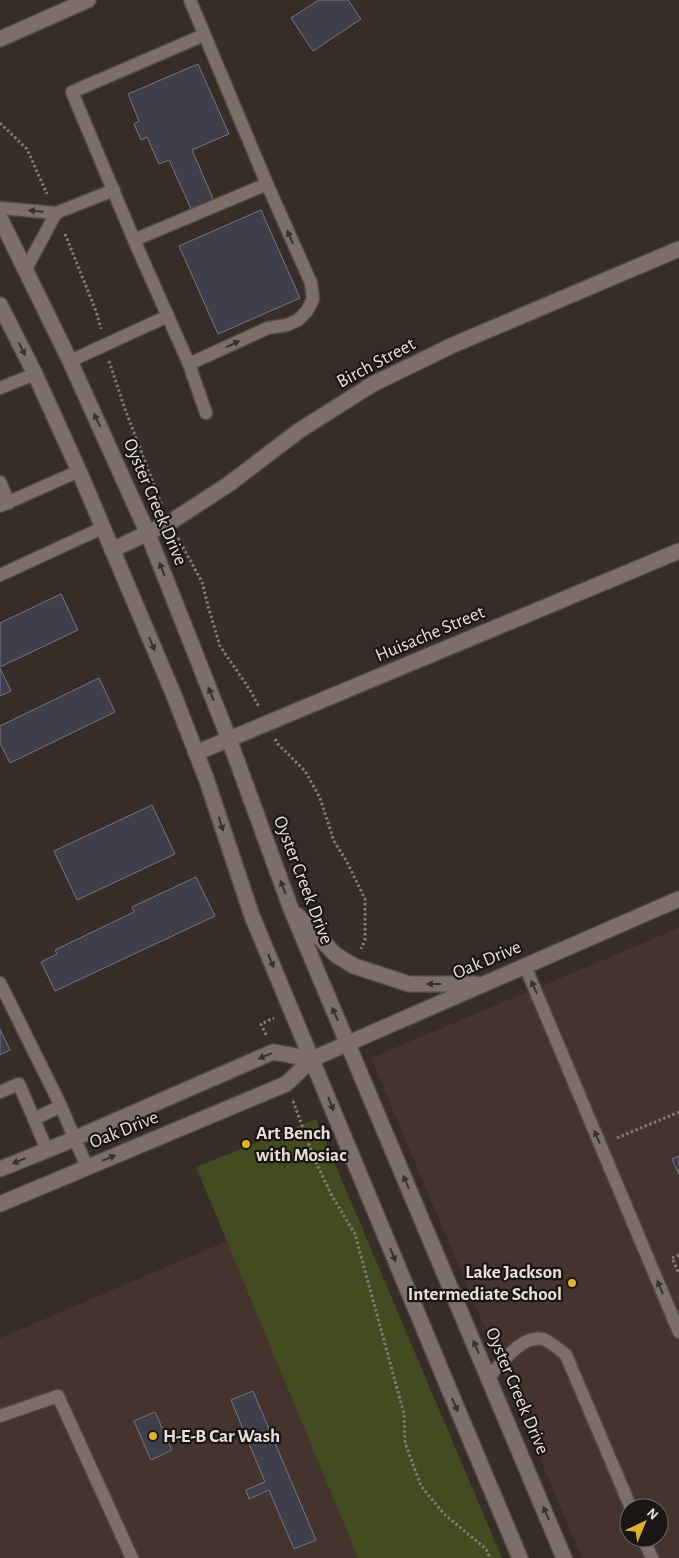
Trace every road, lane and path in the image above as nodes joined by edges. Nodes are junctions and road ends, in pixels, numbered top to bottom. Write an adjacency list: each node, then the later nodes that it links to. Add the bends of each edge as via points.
1 (88, 0): 4 (main road)
2 (190, 0): 3 (lane)
3 (204, 35): 5 (lane); 6 (lane, via 72,92)
4 (0, 39)
5 (267, 184): 10 (lane); 16 (lane, one-way to 5, via 268,328 298,320 313,300 311,283)
6 (114, 190): 8 (lane); 10 (lane)
7 (0, 208): 8 (lane, one-way to 7)
8 (56, 213): 12 (lane)
9 (0, 218): 12 (main road, Oyster Creek Drive)
10 (134, 240): 14 (lane)
11 (679, 248): 24 (main road, Birch Street, via 453,345 373,384 300,430 229,484)
12 (26, 269): 15 (main road, Oyster Creek Drive)
13 (0, 305): 17 (main road, one-way to 17)
14 (168, 316): 15 (lane); 16 (lane)
15 (70, 361): 24 (main road, Oyster Creek Drive, one-way to 15)
16 (189, 364): 19 (lane)
17 (35, 374): 18 (lane); 20 (main road)
18 (0, 388)
19 (206, 413)
20 (79, 472): 22 (lane); 23 (main road)
21 (0, 482): 22 (lane)
22 (4, 504)
23 (102, 528): 25 (main road); 27 (lane)
24 (148, 534): 25 (main road, Birch Street); 28 (main road, Oyster Creek Drive, one-way to 24)
25 (112, 550): 29 (main road, one-way to 29)
26 (679, 551): 28 (main road, Huisache Street)
27 (0, 576)
28 (229, 739): 29 (main road, Huisache Street); 31 (main road, Oyster Creek Drive, one-way to 28)
29 (196, 753): 36 (main road, one-way to 36, via 252,916)
30 (679, 899): 32 (main road, Oak Drive)
31 (291, 909): 34 (main road, one-way to 31, via 409,984 354,966 336,955); 35 (main road, Oyster Creek Drive, one-way to 31)
32 (524, 966): 34 (main road, Oak Drive); 42 (lane, one-way to 32)
33 (0, 983): 38 (lane)
34 (483, 984): 35 (main road, Oak Drive)
35 (348, 1045): 36 (main road, Oak Drive); 50 (main road, Oyster Creek Drive, one-way to 35)
36 (312, 1059): 41 (main road, Oak Drive, one-way to 41, via 273,1052); 44 (main road, Oak Drive, one-way to 36, via 286,1084); 54 (main road, one-way to 54)
37 (0, 1092): 40 (lane, via 18,1084)
38 (61, 1106): 40 (lane); 41 (lane)
39 (679, 1112): 42 (path)
40 (34, 1119): 43 (lane)
41 (75, 1138): 43 (main road, Oak Drive); 44 (lane)
42 (601, 1146): 49 (lane, one-way to 42)
43 (47, 1150): 45 (main road, Oak Drive, one-way to 45)
44 (87, 1167): 46 (main road, Oak Drive)
45 (0, 1169)
46 (0, 1204)
47 (679, 1255): 48 (path, via 672,1258)
48 (679, 1274)
49 (679, 1332)
50 (490, 1377): 52 (lane, via 515,1349 528,1341 541,1339 566,1355); 55 (main road, Oyster Creek Drive, one-way to 50)
51 (0, 1416): 53 (lane, via 58,1396)
52 (626, 1498)
53 (132, 1558)
54 (520, 1558)
55 (564, 1558)

